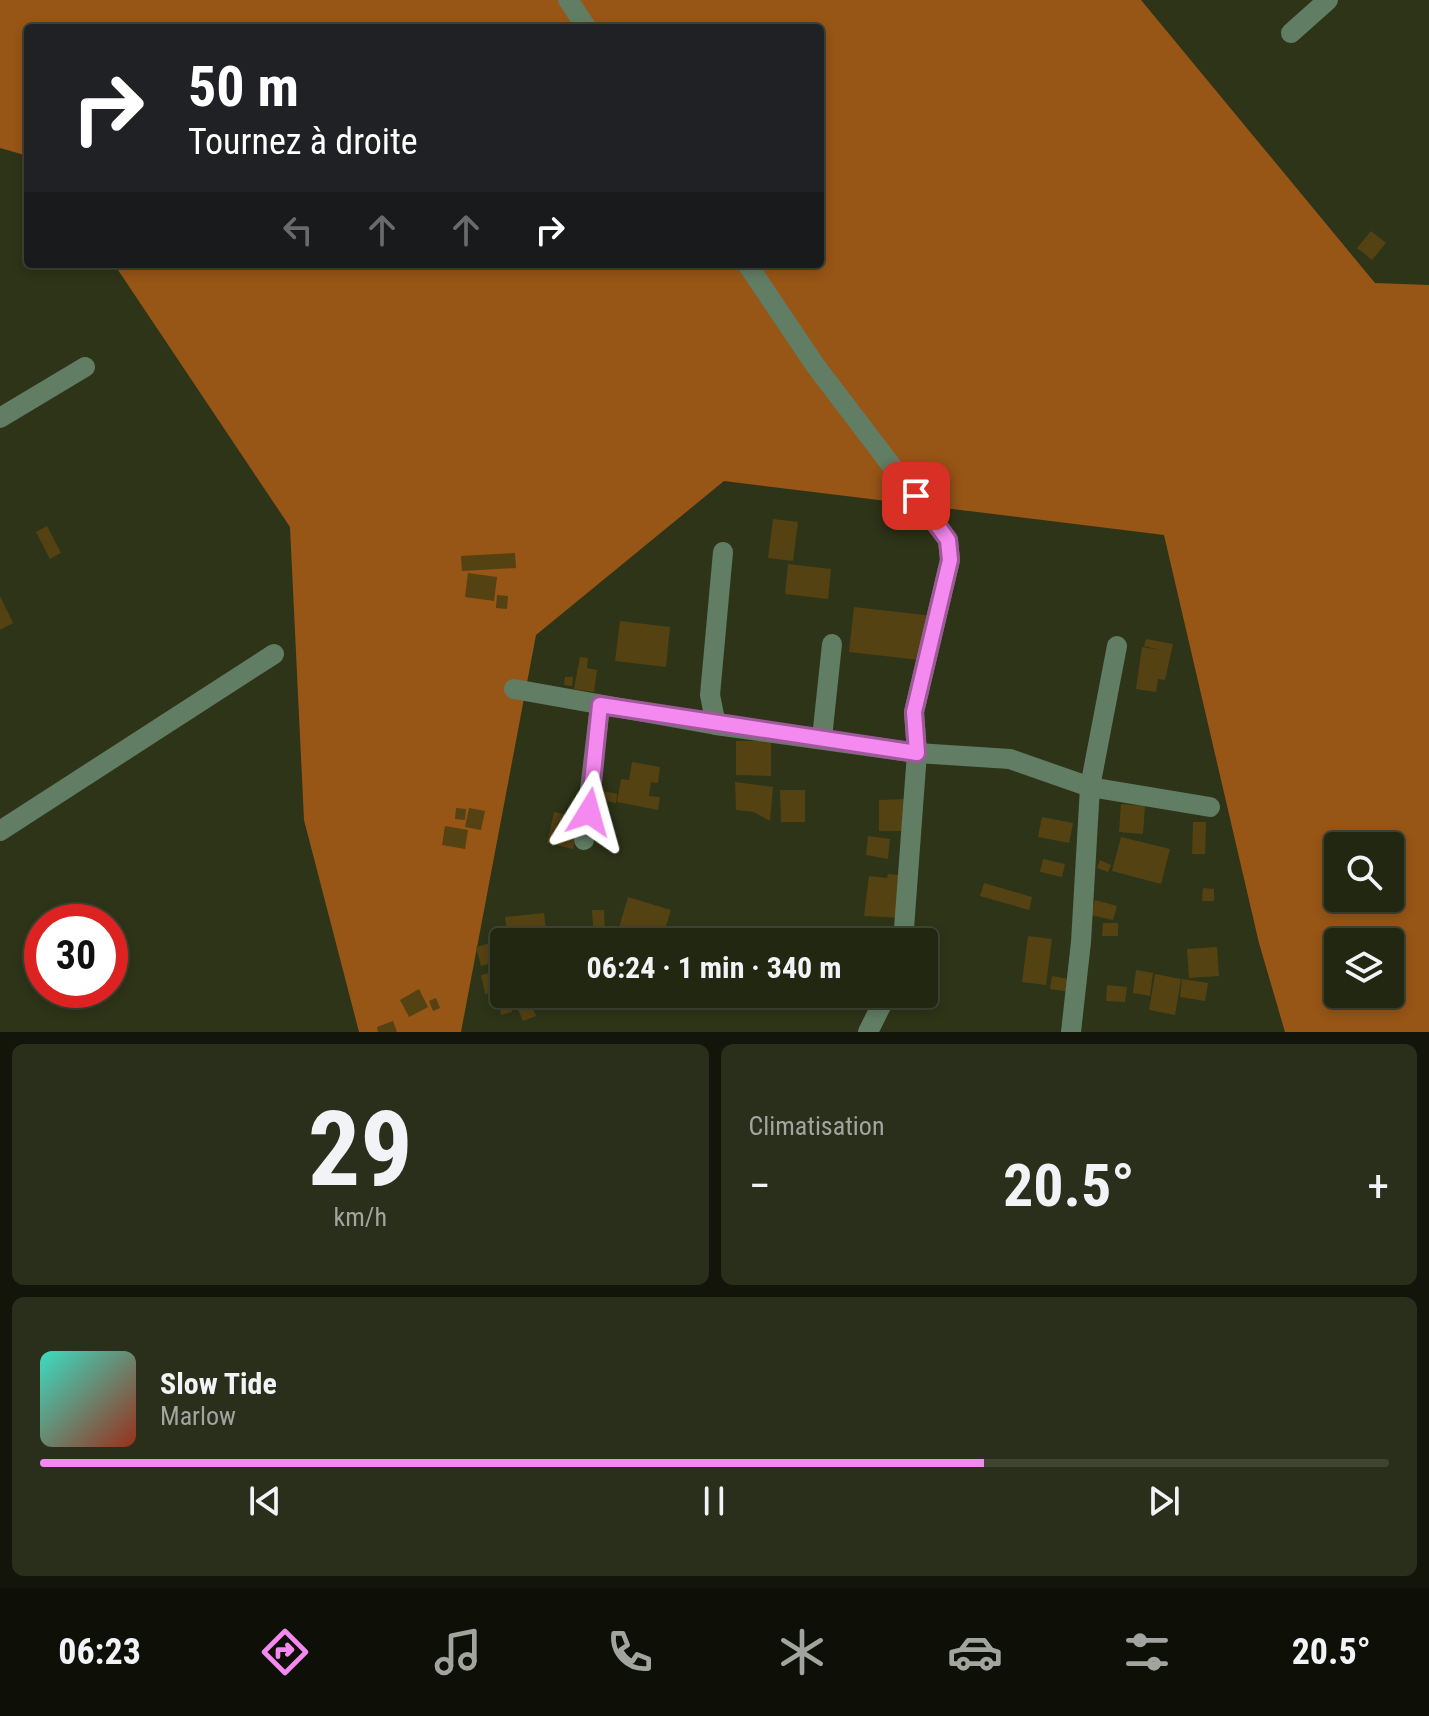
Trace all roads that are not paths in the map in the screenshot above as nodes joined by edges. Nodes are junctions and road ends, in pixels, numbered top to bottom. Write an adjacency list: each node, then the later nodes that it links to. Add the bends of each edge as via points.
1 (568, 0): 3 (street)
2 (1328, 0): 4 (street)
3 (584, 24)
4 (1291, 33)
5 (750, 268): 16 (street, via 815,365 948,540 950,560 914,712)
6 (85, 367): 7 (street)
7 (0, 418)
8 (723, 552): 14 (street, via 710,695)
9 (832, 644): 15 (street)
10 (1117, 646): 17 (street)
11 (274, 654): 19 (street)
12 (514, 689): 13 (street)
13 (600, 705): 14 (street); 20 (street)
14 (716, 725): 15 (street)
15 (822, 738): 16 (street)
16 (917, 753): 17 (street, via 1010,759); 21 (street)
17 (1090, 787): 18 (street); 24 (street)
18 (1210, 807)
19 (0, 831)
20 (584, 840)
21 (904, 928)
22 (880, 1008): 23 (street)
23 (868, 1032)
24 (1071, 1032)

